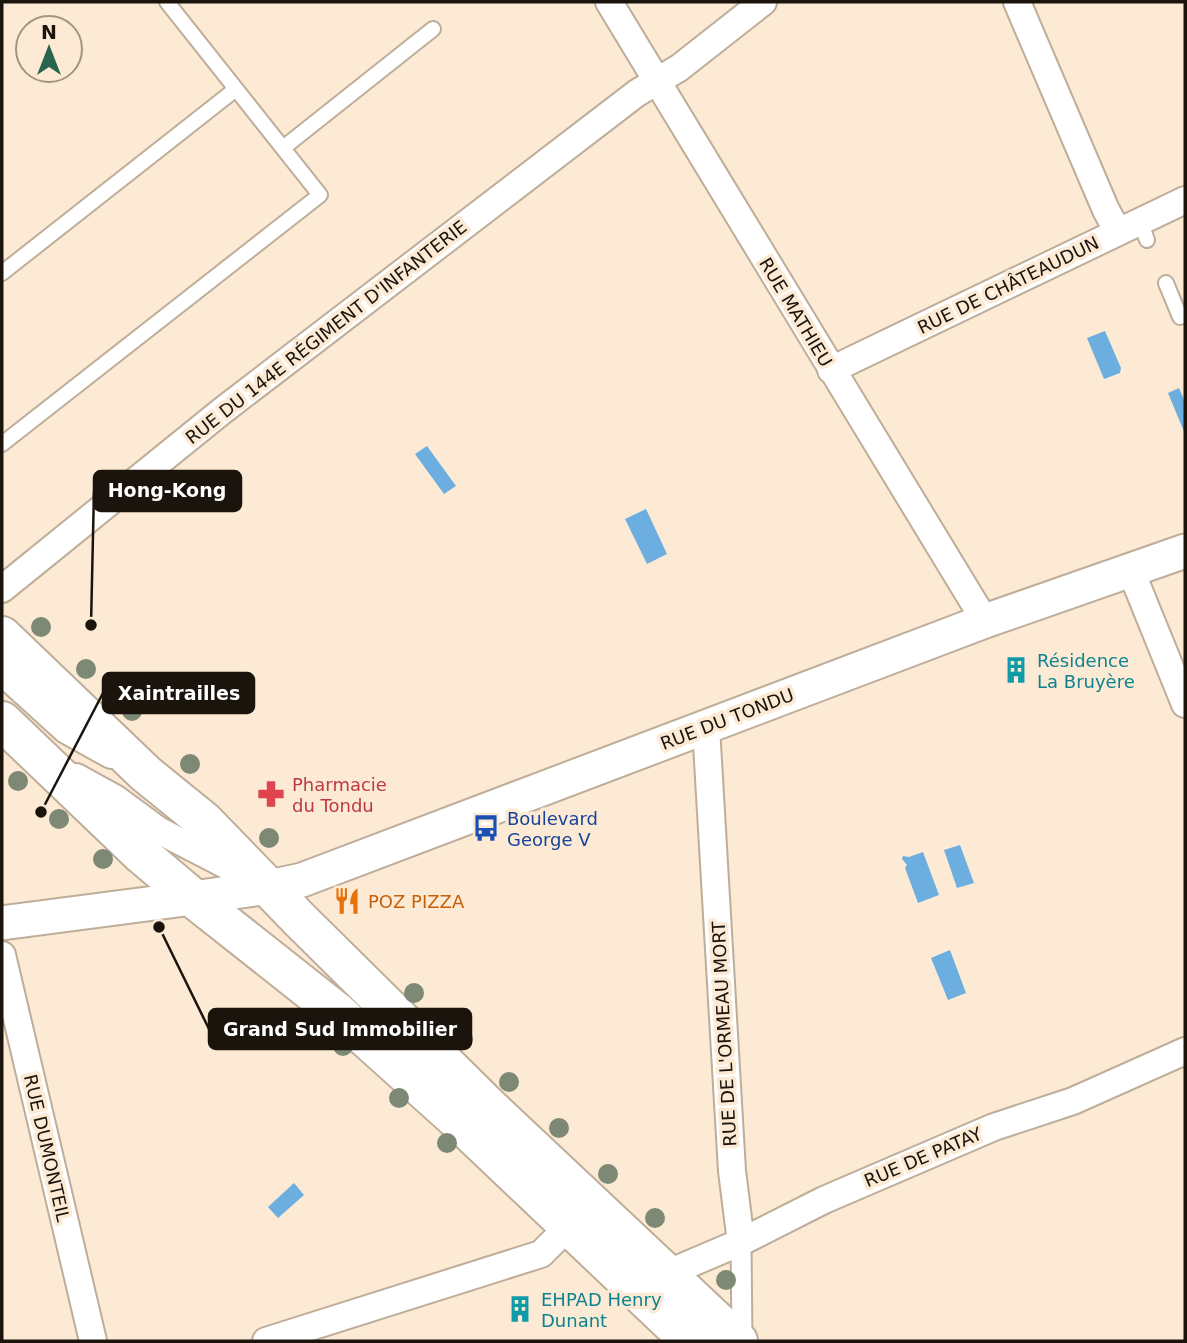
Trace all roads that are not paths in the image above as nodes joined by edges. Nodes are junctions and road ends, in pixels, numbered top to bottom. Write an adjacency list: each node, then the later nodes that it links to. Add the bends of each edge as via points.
1 (167, 2): 7 (lane)
2 (609, 2): 6 (street, RUE MATHIEU)
3 (763, 2): 6 (street, RUE DU 144E RÉGIMENT D'INFANTERIE)
4 (1017, 2): 10 (street, via 1106,210)
5 (433, 29): 8 (lane)
6 (656, 81): 14 (street, RUE MATHIEU); 18 (street, RUE DU 144E RÉGIMENT D'INFANTERIE, via 222,411)
7 (236, 89): 8 (lane); 11 (lane)
8 (283, 148): 15 (lane, via 320,195)
9 (1185, 200): 10 (street, RUE DE CHÂTEAUDUN)
10 (1135, 231): 14 (street, RUE DE CHÂTEAUDUN)
11 (2, 273)
12 (1166, 284): 13 (lane, via 1180,317)
13 (1185, 315)
14 (831, 370): 19 (street, RUE MATHIEU)
15 (2, 444)
16 (1185, 551): 17 (street, RUE DU TONDU)
17 (1131, 571): 19 (street, RUE DU TONDU); 22 (street)
18 (2, 589)
19 (985, 621): 24 (street, RUE DU TONDU)
20 (2, 636): 26 (main road)
21 (2, 676): 26 (street, via 66,730)
22 (1185, 704)
23 (2, 721): 25 (main road)
24 (706, 727): 27 (street, RUE DU TONDU, via 302,880); 33 (street, RUE DE L'ORMEAU MORT, via 732,1171)
25 (40, 757): 27 (street, via 116,799 158,830); 28 (main road)
26 (146, 774): 27 (main road, via 204,821)
27 (269, 887): 28 (street, RUE DU TONDU); 34 (main road, via 487,1105)
28 (193, 898): 29 (street, RUE DU TONDU); 32 (main road, via 337,1012)
29 (2, 923)
30 (2, 954): 35 (street, RUE DUMONTEIL)
31 (1185, 1051): 33 (street, RUE DE PATAY, via 1073,1101 994,1127 860,1184)
32 (569, 1226): 36 (street, via 541,1254); 37 (main road)
33 (741, 1242): 34 (street, RUE DE PATAY); 38 (street, RUE DE L'ORMEAU MORT)
34 (666, 1274): 38 (main road)
35 (93, 1341)
36 (266, 1341)
37 (690, 1341)
38 (740, 1341)

